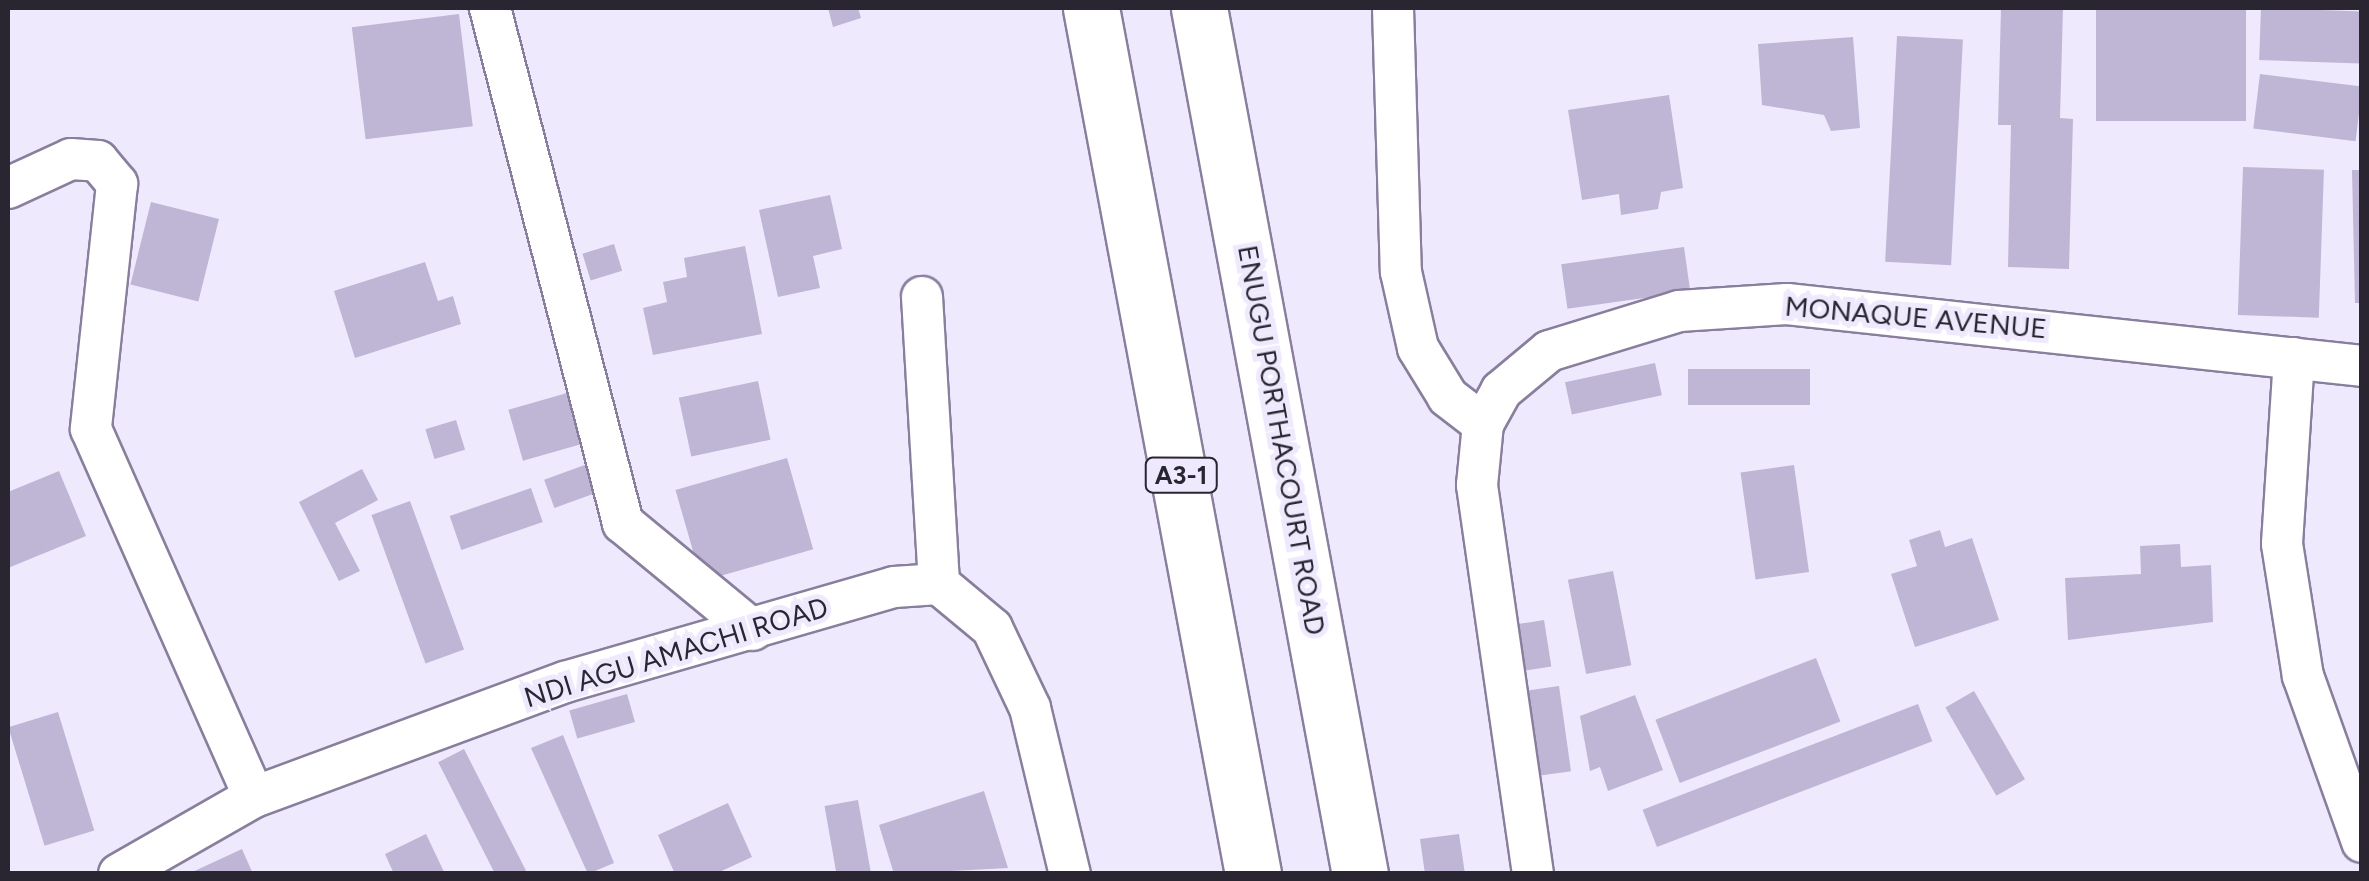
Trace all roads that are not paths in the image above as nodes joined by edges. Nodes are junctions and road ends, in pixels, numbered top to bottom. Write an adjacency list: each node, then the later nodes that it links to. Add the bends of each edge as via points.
1 (490, 8): 11 (street, via 623,523)
2 (1091, 8): 16 (highway, A3-1)
3 (1199, 8): 17 (highway, ENUGU PORTHACOURT ROAD)
4 (1394, 8): 9 (street, via 1401,272 1418,348 1448,396)
5 (8, 188): 12 (street, via 71,159 98,161 117,184 91,429)
6 (922, 297): 10 (street)
7 (2294, 358): 8 (street, MONAQUE AVENUE); 9 (street, MONAQUE AVENUE, via 1908,311 1787,304 1679,312 1548,351 1501,391); 13 (street, via 2282,544 2302,676)
8 (2362, 366)
9 (1483, 424): 18 (street, MONAQUE AVENUE, via 1477,486)
10 (938, 584): 11 (street, NDI AGU AMACHI ROAD, via 894,586); 15 (street, via 992,628 1030,708)
11 (754, 630): 12 (street, NDI AGU AMACHI ROAD, via 565,682)
12 (254, 797): 14 (street, NDI AGU AMACHI ROAD)
13 (2362, 842)
14 (119, 874)
15 (1070, 874)
16 (1254, 874)
17 (1360, 874)
18 (1533, 874)

